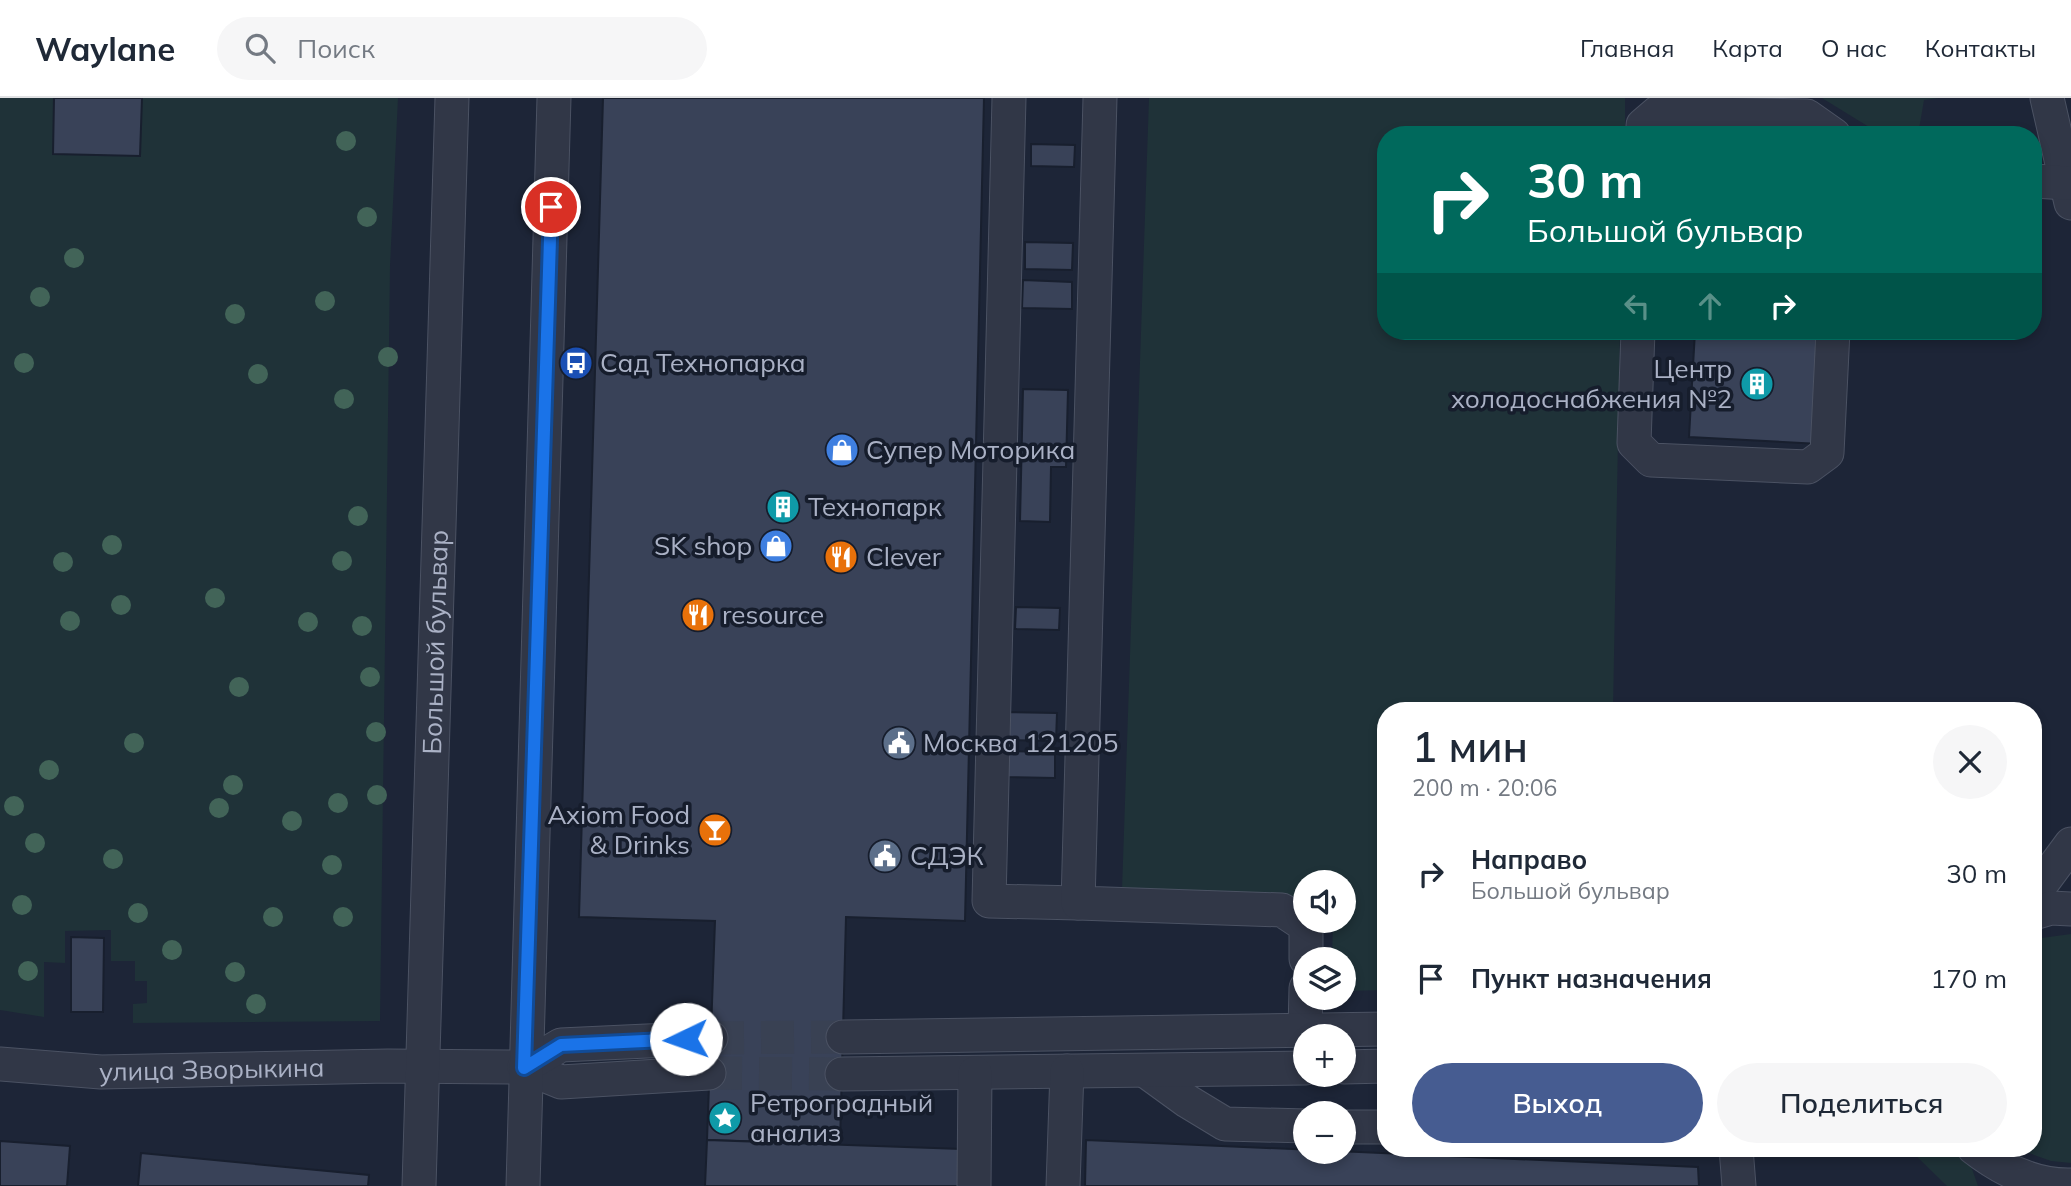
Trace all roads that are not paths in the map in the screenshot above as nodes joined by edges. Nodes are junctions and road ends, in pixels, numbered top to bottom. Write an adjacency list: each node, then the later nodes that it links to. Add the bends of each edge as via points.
1 (452, 98): 25 (street, Большой бульвар)
2 (554, 98): 27 (street)
3 (1009, 98): 14 (street, via 989,901)
4 (1100, 98): 14 (street)
5 (2047, 98): 9 (street)
6 (1643, 126): 7 (street, via 1657,113 1807,116)
7 (1821, 126)
8 (2042, 183): 9 (street)
9 (2069, 193)
10 (1638, 340): 11 (street, via 1634,443 1651,460 1808,467 1827,453)
11 (1833, 340)
12 (2071, 844): 13 (street)
13 (2042, 883)
14 (1078, 904): 17 (street, via 1282,910 1306,926)
15 (2071, 909): 16 (street)
16 (2042, 911)
17 (1306, 947)
18 (1377, 1029): 19 (street)
19 (1356, 1030)
20 (1293, 1031): 21 (street)
21 (843, 1037)
22 (711, 1038): 27 (street, via 561,1045)
23 (0, 1064): 25 (street, улица Зворыкина, via 101,1072)
24 (1377, 1066): 26 (street)
25 (423, 1067): 27 (street, улица Зворыкина); 41 (street, Большой бульвар)
26 (1356, 1067)
27 (524, 1068): 31 (street, via 561,1082); 42 (street)
28 (1293, 1068): 30 (street)
29 (1067, 1071): 30 (street); 32 (street); 44 (street)
30 (1147, 1072): 34 (street, via 1225,1124)
31 (709, 1073)
32 (975, 1073): 33 (street); 43 (street)
33 (842, 1074)
34 (1293, 1126)
35 (1356, 1127): 36 (street)
36 (1377, 1128)
37 (1737, 1157): 45 (street)
38 (1986, 1157): 39 (street)
39 (2021, 1182): 40 (street)
40 (2071, 1185)
41 (419, 1186)
42 (523, 1186)
43 (974, 1186)
44 (1062, 1186)
45 (1739, 1186)

